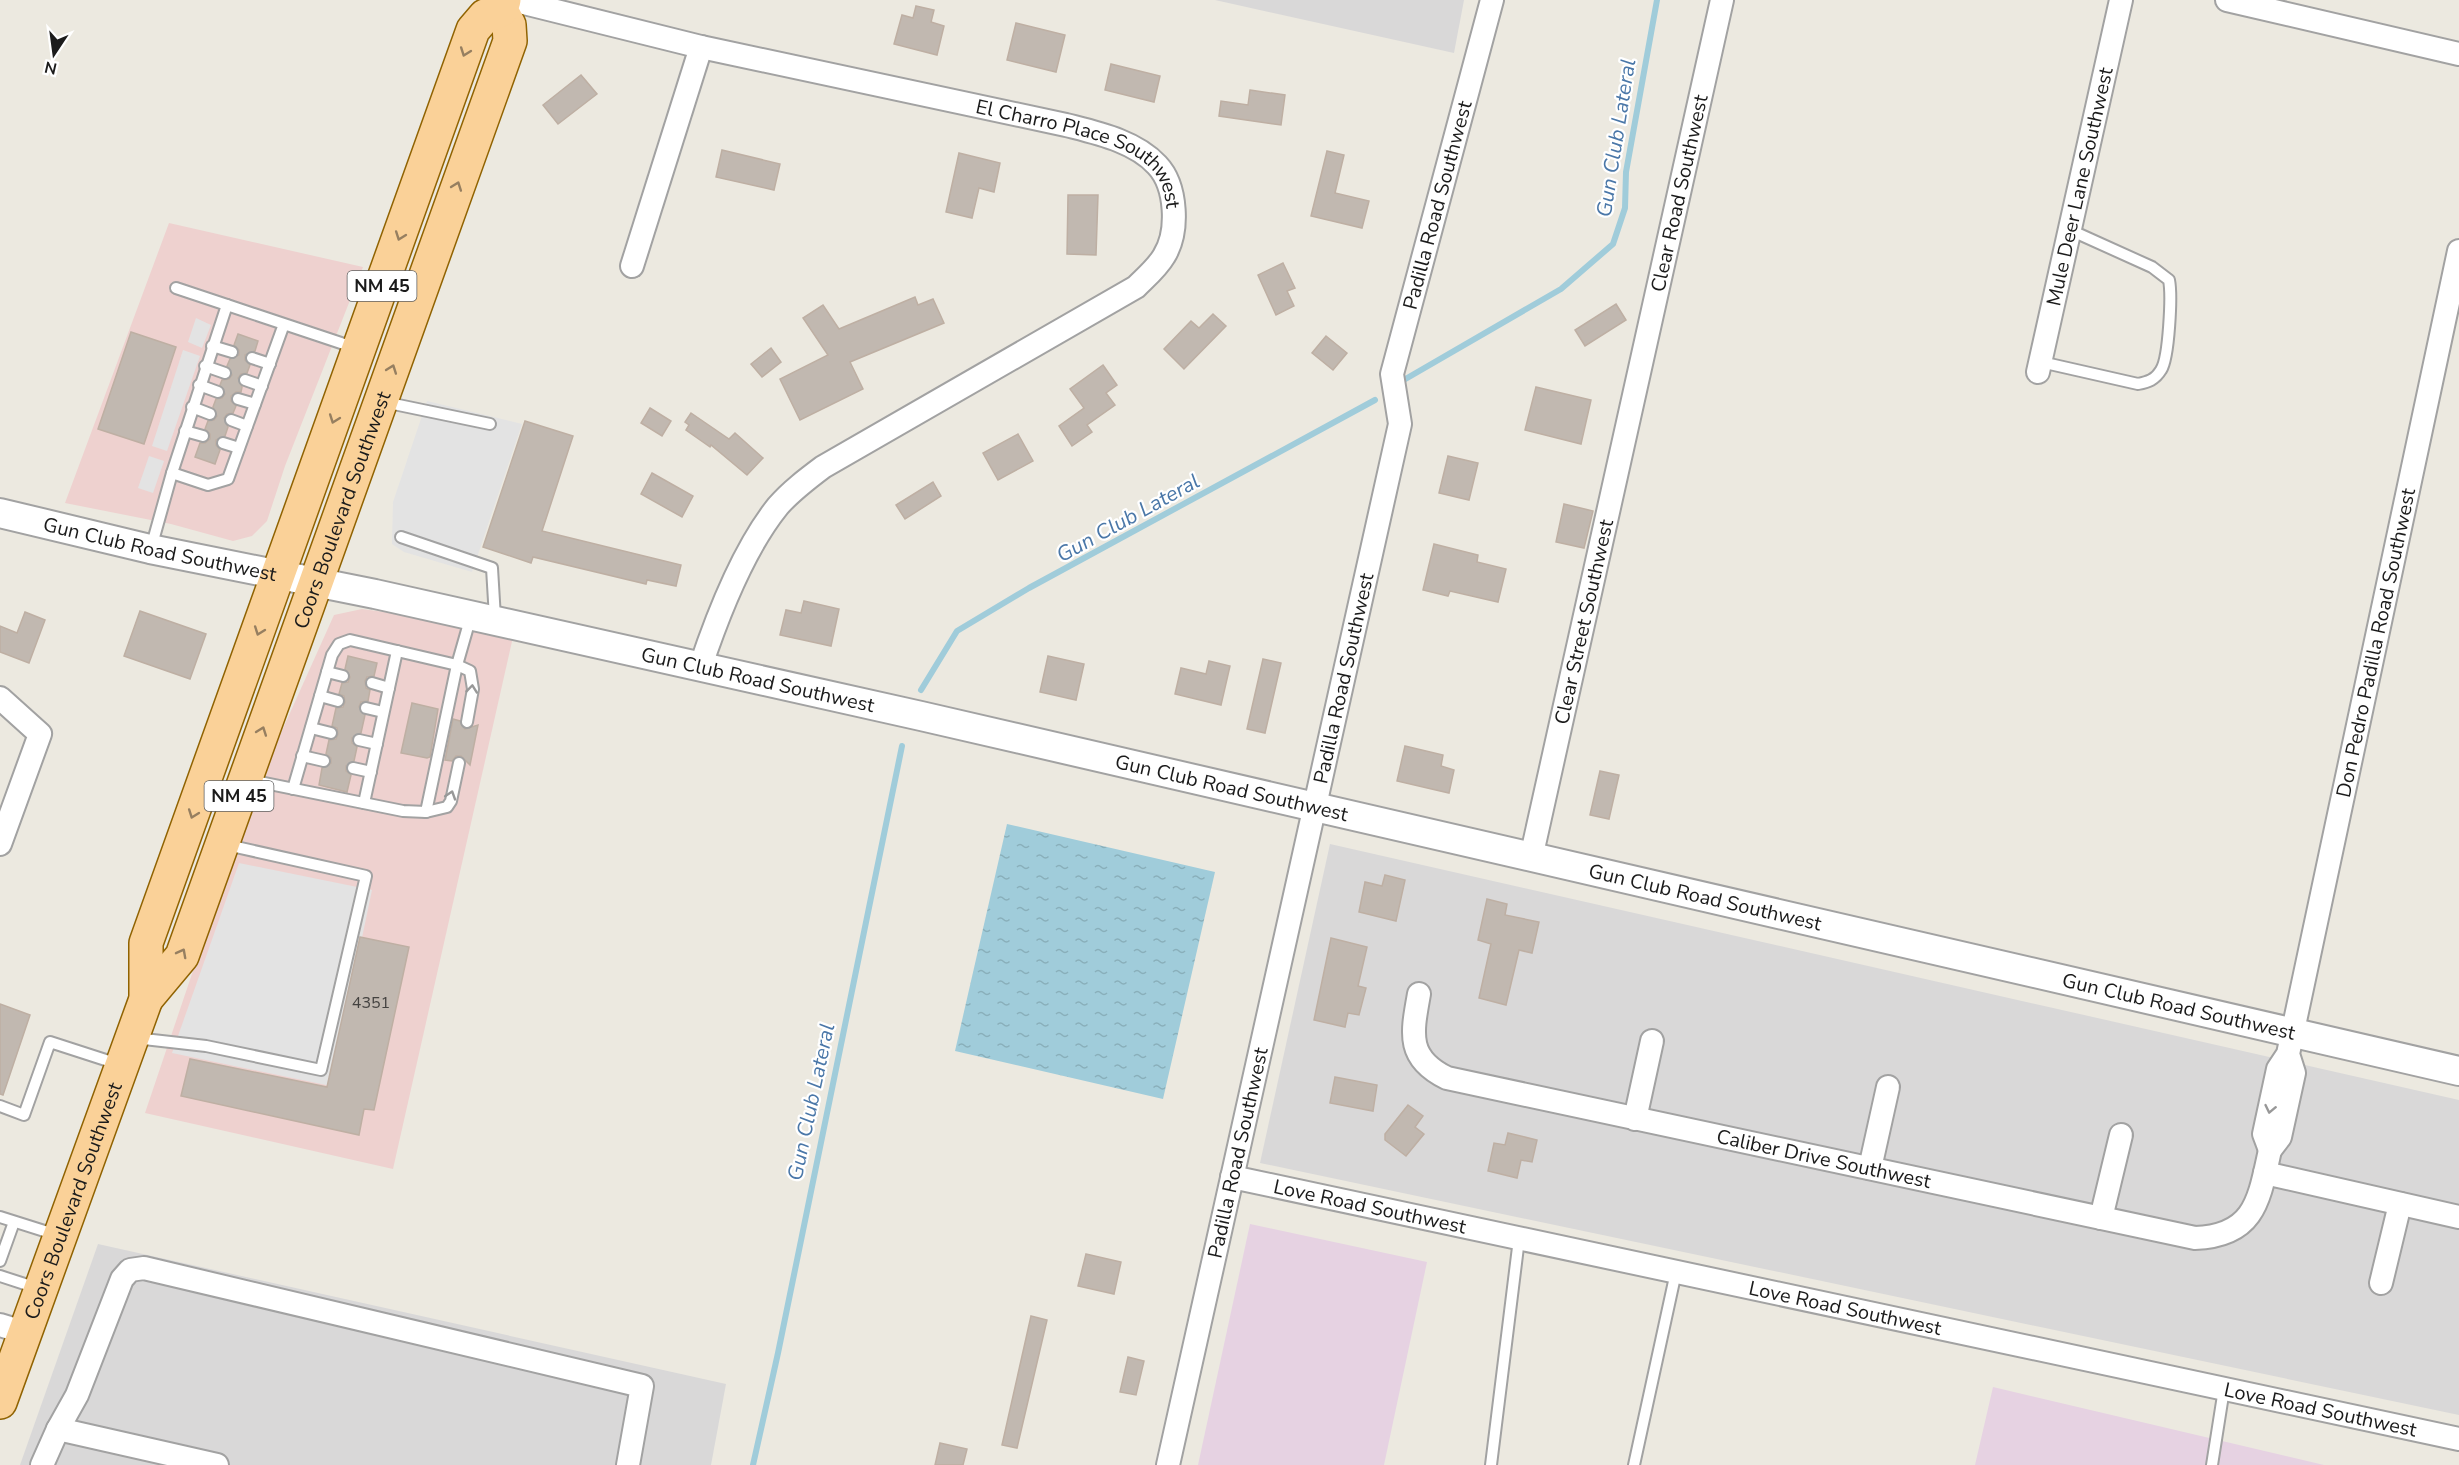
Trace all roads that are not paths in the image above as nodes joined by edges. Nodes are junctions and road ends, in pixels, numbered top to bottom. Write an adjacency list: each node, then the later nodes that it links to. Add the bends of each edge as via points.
1 (1492, 0): 71 (street, Padilla Road Southwest, via 1392,374 1400,424)
2 (1722, 0): 25 (street, Clear Road Southwest)
3 (2121, 0): 8 (street, Mule Deer Lane Southwest)
4 (2227, 0): 7 (street)
5 (506, 3): 6 (street, El Charro Place Southwest); 15 (main road, Coors Boulevard Southwest / NM 45, one-way to 15, via 485,16 473,30); 28 (main road, Coors Boulevard Southwest / NM 45, one-way to 5, via 510,41)
6 (701, 47): 10 (street); 48 (street, El Charro Place Southwest, via 1108,136 1158,166 1170,189 1174,210 1165,255 1136,287 823,466 800,484 778,506 758,537 716,620)
7 (2459, 54)
8 (2070, 230): 20 (street, Mule Deer Lane Southwest); 20 (lane, via 2152,267 2169,280 2173,296 2163,368 2152,381 2138,384)
9 (2459, 251): 79 (street, Don Pedro Padilla Road Southwest)
10 (632, 266)
11 (176, 288): 12 (lane)
12 (226, 304): 13 (lane); 14 (lane)
13 (284, 324): 15 (lane); 18 (lane)
14 (212, 346): 16 (lane); 19 (lane)
15 (359, 349): 43 (main road, Coors Boulevard Southwest / NM 45, one-way to 43)
16 (232, 352)
17 (252, 358): 18 (lane)
18 (270, 364): 24 (lane)
19 (205, 366): 21 (lane); 23 (lane)
20 (2039, 367)
21 (225, 373)
22 (245, 380): 24 (lane)
23 (199, 385): 26 (lane); 30 (lane)
24 (262, 386): 29 (lane)
25 (1638, 386): 75 (street, Clear Street Southwest)
26 (218, 392)
27 (238, 399): 29 (lane)
28 (380, 402): 33 (lane); 44 (main road, Coors Boulevard Southwest / NM 45)
29 (255, 404): 34 (lane)
30 (192, 407): 31 (lane); 35 (lane)
31 (210, 414)
32 (231, 420): 34 (lane)
33 (490, 424)
34 (247, 426): 38 (lane)
35 (185, 431): 36 (lane); 39 (lane)
36 (203, 436)
37 (223, 443): 38 (lane)
38 (239, 448): 39 (lane, via 228,479 208,485)
39 (172, 473): 42 (lane)
40 (0, 513): 42 (street, Gun Club Road Southwest)
41 (401, 537): 45 (lane, via 492,568)
42 (150, 549): 43 (street, Gun Club Road Southwest)
43 (279, 575): 44 (street, Gun Club Road Southwest); 77 (main road, Coors Boulevard Southwest / NM 45, one-way to 77, via 146,943)
44 (315, 582): 45 (street, Gun Club Road Southwest); 68 (main road, Coors Boulevard Southwest / NM 45, one-way to 44)
45 (483, 619): 47 (lane); 48 (street, Gun Club Road Southwest)
46 (397, 651): 47 (lane); 49 (lane, via 350,640 339,644); 52 (lane)
47 (457, 664): 58 (lane, one-way to 47, via 473,678 470,671); 72 (lane)
48 (700, 668): 71 (street, Gun Club Road Southwest)
49 (327, 672): 50 (lane); 53 (lane)
50 (343, 676)
51 (372, 683): 52 (lane)
52 (388, 688): 57 (lane)
53 (320, 696): 55 (lane); 59 (lane)
54 (0, 698): 73 (street, via 40,734)
55 (338, 701)
56 (366, 708): 57 (lane)
57 (383, 712): 62 (lane)
58 (467, 722)
59 (311, 728): 60 (lane); 63 (lane)
60 (331, 733)
61 (359, 740): 62 (lane)
62 (376, 744): 67 (lane)
63 (302, 756): 64 (lane); 69 (lane)
64 (324, 762)
65 (459, 763): 72 (lane, one-way to 65, via 447,807)
66 (353, 768): 67 (lane)
67 (370, 772): 70 (lane)
68 (245, 779): 69 (lane); 74 (main road, Coors Boulevard Southwest / NM 45)
69 (293, 789): 70 (lane)
70 (364, 803): 72 (lane)
71 (1313, 807): 75 (street, Gun Club Road Southwest); 88 (street, Padilla Road Southwest)
72 (426, 812)
73 (0, 844)
74 (222, 844): 77 (main road, Coors Boulevard Southwest / NM 45, one-way to 74, via 182,956); 80 (lane, via 366,876 321,1070 206,1046)
75 (1531, 858): 79 (street, Gun Club Road Southwest)
76 (1419, 994): 84 (street, Caliber Drive Southwest, via 1413,1036 1421,1061 1432,1071 1447,1078)
77 (146, 999): 80 (main road, Coors Boulevard Southwest / NM 45)
78 (1652, 1041): 84 (street)
79 (2290, 1043): 81 (street, Gun Club Road Southwest); 87 (street, Caliber Drive Southwest, via 2278,1070 2264,1134 2270,1150)
80 (126, 1051): 83 (lane, via 50,1041 24,1115); 93 (main road, Coors Boulevard Southwest / NM 45)
81 (2459, 1071)
82 (1888, 1087): 86 (street)
83 (0, 1106)
84 (1635, 1119): 86 (street, Caliber Drive Southwest)
85 (2121, 1135): 91 (street)
86 (1870, 1168): 91 (street, Caliber Drive Southwest)
87 (2265, 1173): 89 (street); 91 (street, Caliber Drive Southwest, via 2253,1210 2230,1233 2195,1238)
88 (1232, 1177): 94 (street, Love Road Southwest); 108 (street, Padilla Road Southwest)
89 (2400, 1204): 90 (street); 98 (street)
90 (2459, 1217)
91 (2101, 1218)
92 (8, 1219): 93 (lane); 95 (lane)
93 (60, 1236): 99 (main road, Coors Boulevard Southwest / NM 45)
94 (1519, 1239): 96 (street, Love Road Southwest); 109 (lane)
95 (0, 1261)
96 (1676, 1272): 101 (street, Love Road Southwest); 110 (lane)
97 (0, 1276): 99 (lane)
98 (2381, 1283)
99 (41, 1290): 100 (main road, Coors Boulevard Southwest / NM 45)
100 (13, 1329): 102 (main road, Coors Boulevard Southwest / NM 45)
101 (2224, 1389): 104 (street, Love Road Southwest); 111 (lane)
102 (0, 1402)
103 (58, 1429): 105 (street); 106 (street); 107 (street, via 78,1395 122,1279 130,1270 144,1268 642,1386)
104 (2459, 1439)
105 (42, 1465)
106 (217, 1465)
107 (627, 1465)
108 (1168, 1465)
109 (1491, 1465)
110 (1634, 1465)
111 (2212, 1465)

